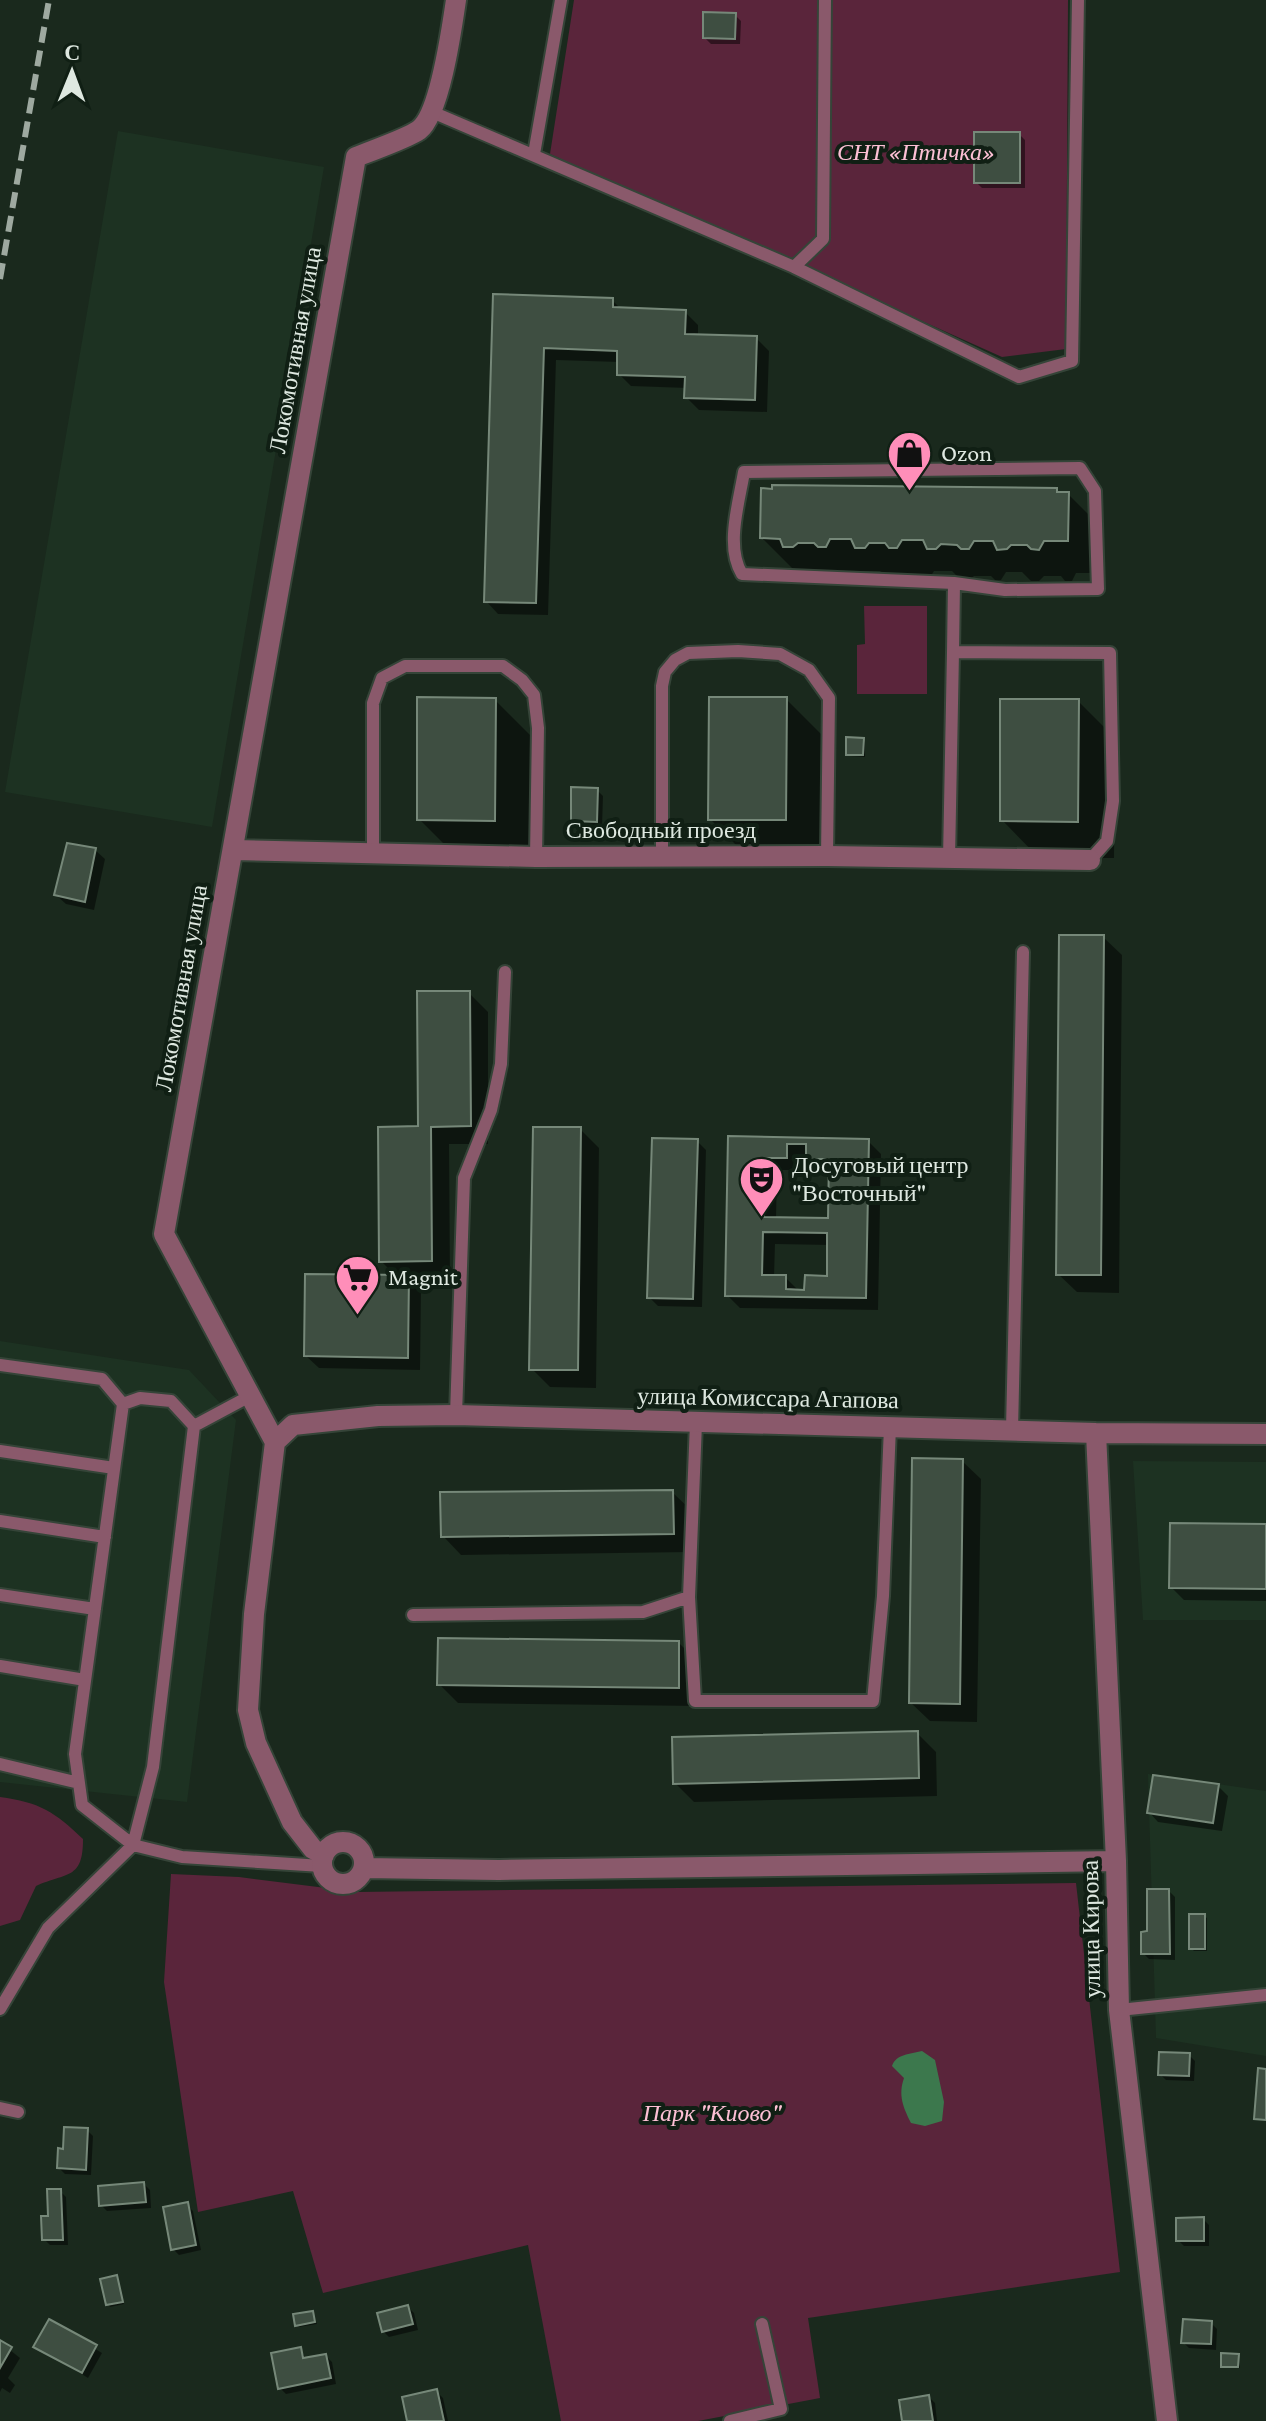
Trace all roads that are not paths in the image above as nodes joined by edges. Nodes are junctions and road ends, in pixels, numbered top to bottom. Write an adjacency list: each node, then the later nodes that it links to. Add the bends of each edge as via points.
1 (456, 0): 5 (street)
2 (561, 0): 6 (lane)
3 (825, 0): 7 (lane, via 823,239)
4 (1078, 0): 7 (lane, via 1072,361 1019,377)
5 (432, 112): 6 (lane); 10 (street, Локомотивная улица, via 420,129 356,157)
6 (534, 154): 7 (lane)
7 (794, 267)
8 (954, 583): 8 (lane, via 1005,590 1098,589 1095,491 1080,468 744,472 734,562 742,574); 9 (lane)
9 (953, 652): 15 (lane); 16 (lane, via 1110,653 1113,801 1107,841)
10 (233, 850): 11 (street, Свободный проезд); 20 (street, Локомотивная улица, via 164,1234)
11 (373, 852): 14 (street, Свободный проезд); 14 (lane, via 373,703 382,678 405,666 503,666 534,695)
12 (662, 856): 13 (street, Свободный проезд); 13 (lane, via 665,672 688,653 738,651 780,654 809,670 829,698); 14 (street, Свободный проезд)
13 (827, 856): 15 (street, Свободный проезд)
14 (536, 857)
15 (949, 859): 16 (street, Свободный проезд)
16 (1090, 860)
17 (1023, 952): 26 (lane)
18 (505, 972): 22 (lane, via 501,1064 491,1110 464,1178)
19 (0, 1365): 21 (lane, via 102,1379)
20 (250, 1396): 24 (lane); 29 (street, Локомотивная улица)
21 (123, 1404): 24 (lane, via 140,1398 171,1401); 31 (lane)
22 (456, 1415): 23 (street, улица Комиссара Агапова); 29 (street, улица Комиссара Агапова, via 293,1425)
23 (696, 1423): 25 (street, улица Комиссара Агапова); 35 (lane)
24 (194, 1426): 42 (lane, via 153,1767)
25 (890, 1427): 26 (street, улица Комиссара Агапова); 35 (lane, via 873,1701 695,1701)
26 (1012, 1430): 27 (street, улица Комиссара Агапова)
27 (1096, 1433): 28 (street, улица Комиссара Агапова); 44 (street, улица Кирова)
28 (1266, 1434)
29 (275, 1442): 43 (street, via 248,1710 256,1743 292,1822)
30 (0, 1451): 31 (lane)
31 (114, 1468): 33 (lane)
32 (0, 1521): 33 (lane)
33 (105, 1537): 36 (lane)
34 (0, 1595): 36 (lane)
35 (689, 1597): 37 (lane, via 643,1612)
36 (95, 1609): 39 (lane)
37 (413, 1615)
38 (0, 1666): 39 (lane)
39 (85, 1680): 41 (lane, via 75,1754)
40 (0, 1764): 41 (lane)
41 (79, 1783): 42 (lane, via 82,1805)
42 (133, 1845): 43 (lane, via 182,1857); 47 (lane, via 48,1928)
43 (323, 1860): 45 (street, via 331,1880 346,1884); 45 (street, via 335,1844 350,1843 362,1853)
44 (1116, 1861): 45 (street); 48 (street, улица Кирова)
45 (364, 1868)
46 (1266, 1995): 48 (lane)
47 (0, 2009)
48 (1119, 2010): 53 (street, улица Кирова)
49 (0, 2108): 50 (lane)
50 (18, 2112)
51 (762, 2324): 52 (lane, via 781,2409)
52 (730, 2421)
53 (1167, 2421)

